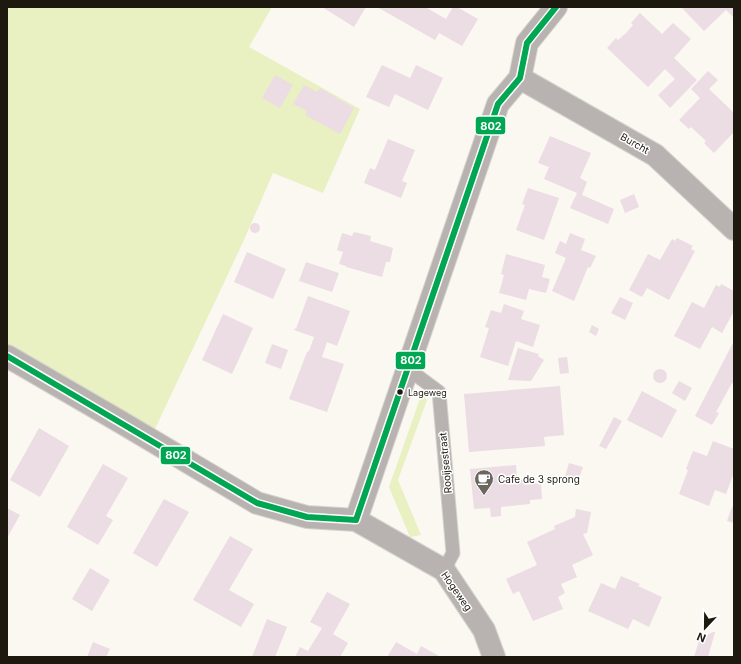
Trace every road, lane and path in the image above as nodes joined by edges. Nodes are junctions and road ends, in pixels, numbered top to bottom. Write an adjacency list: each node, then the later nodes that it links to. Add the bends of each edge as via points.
1 (556, 7): 2 (street, via 527,43)
2 (520, 78): 3 (street, Burcht, via 655,154); 5 (street, via 498,104)
3 (734, 229)
4 (7, 356): 6 (street, via 257,503 307,517)
5 (408, 369): 6 (street); 7 (lane, Rooijsestraat, via 439,392 453,553)
6 (356, 520): 7 (street, Hogeweg)
7 (444, 570): 8 (street, Hogeweg, via 484,630)
8 (494, 657)

